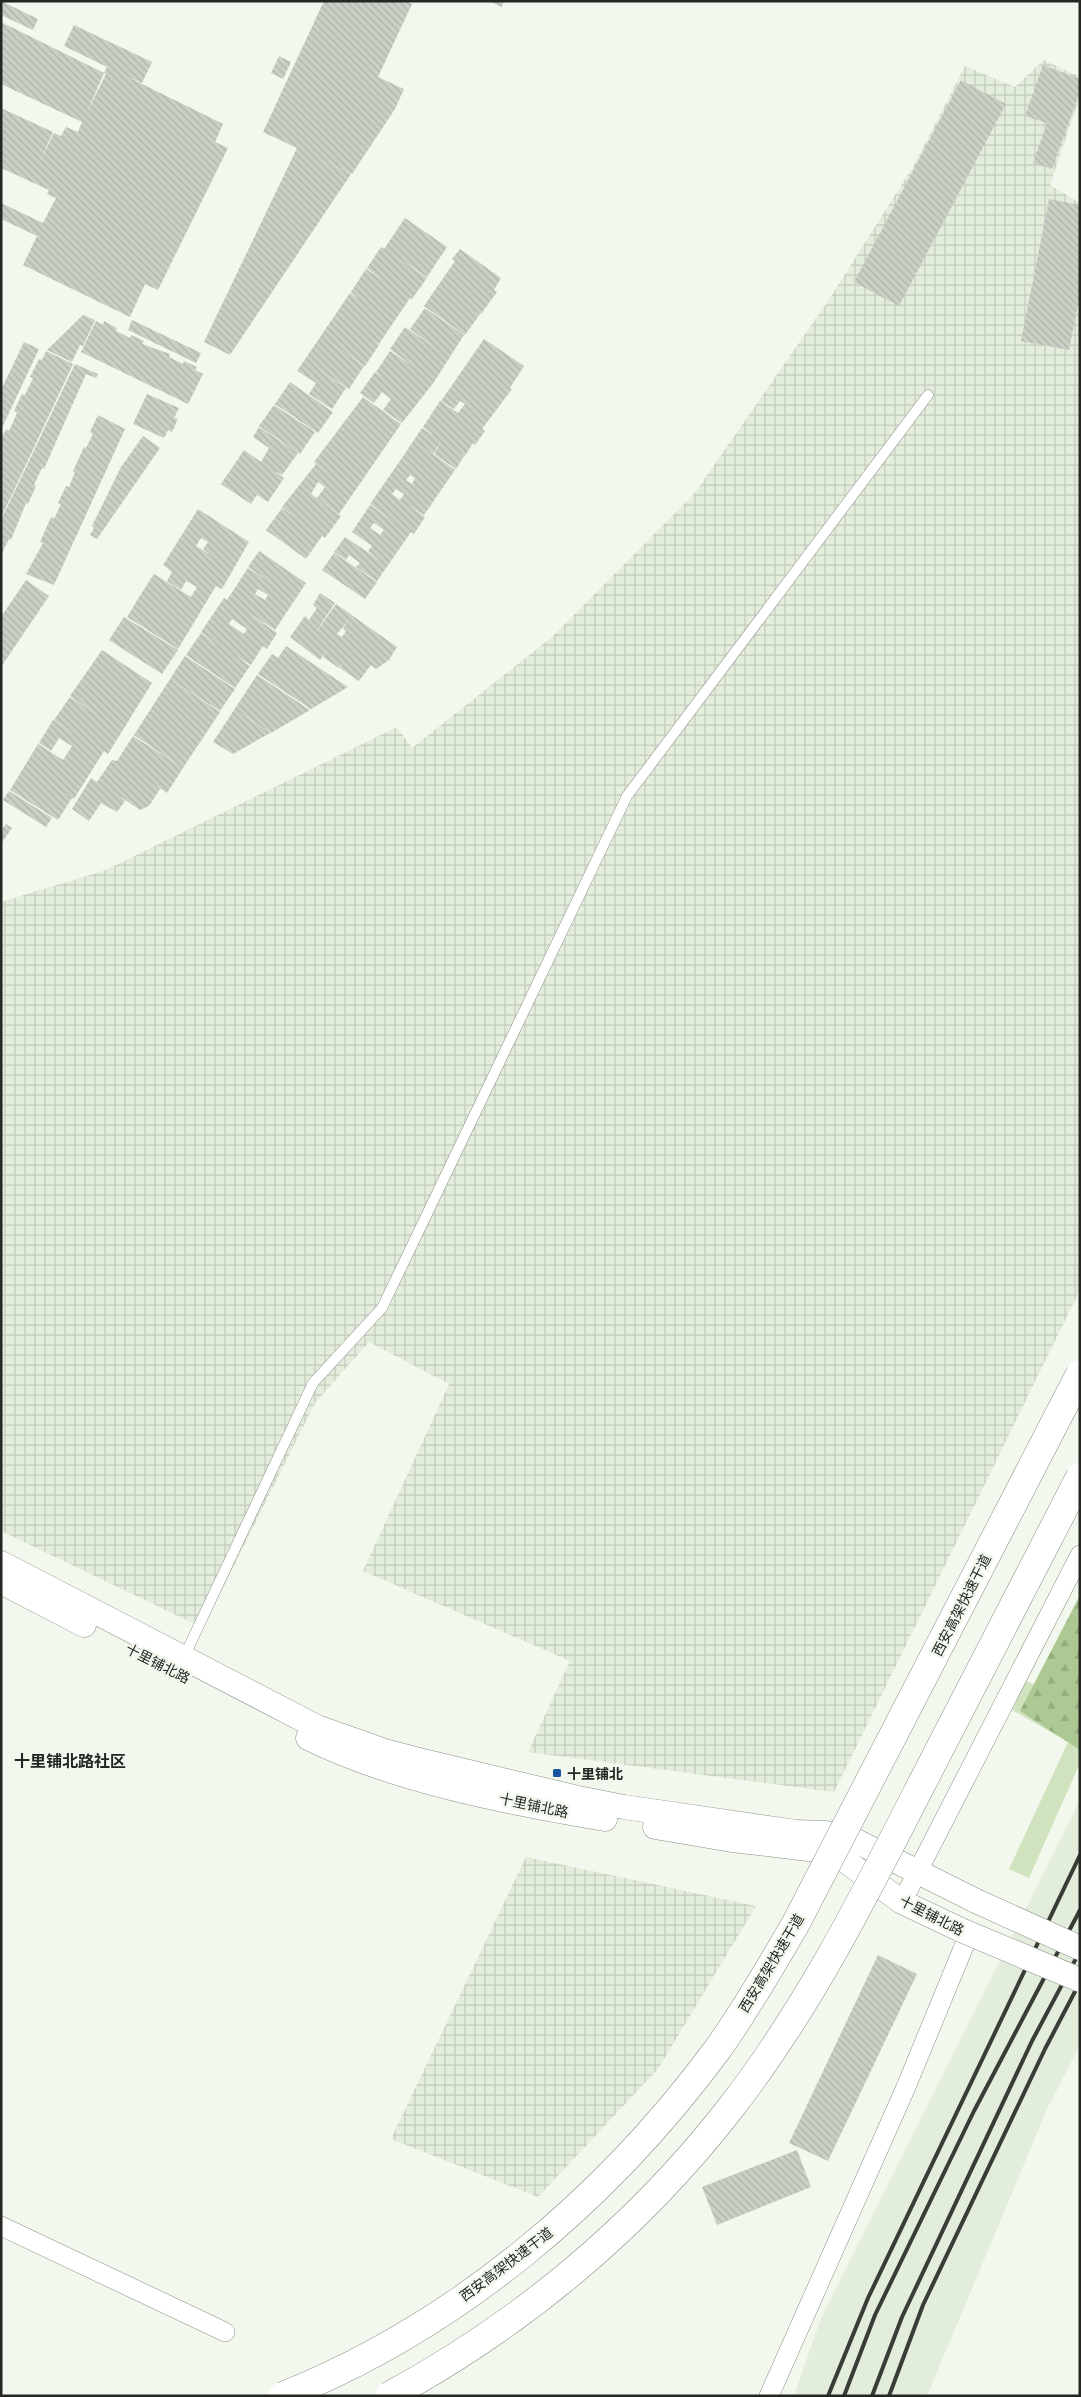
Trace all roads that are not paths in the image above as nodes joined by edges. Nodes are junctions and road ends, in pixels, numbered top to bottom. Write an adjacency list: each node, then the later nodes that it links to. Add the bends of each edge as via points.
1 (928, 396): 7 (lane, via 627,796 382,1308 313,1383)
2 (1080, 1374): 15 (highway, 西安高架快速干道, bridge, via 795,1925 742,2012 695,2079 588,2197 518,2258 419,2326 374,2352)
3 (1080, 1477): 16 (highway, bridge, via 885,1856 821,1973 750,2083 669,2180 574,2271 477,2343)
4 (1080, 1555): 8 (street)
5 (1, 1563): 7 (street, 十里铺北路)
6 (1, 1582): 7 (street, 十里铺北路)
7 (180, 1666): 8 (street, 十里铺北路, via 318,1727 385,1751 472,1774 624,1807 852,1839); 9 (street, 十里铺北路, via 325,1746 367,1763 482,1794 570,1813 732,1840 817,1850 840,1857 858,1868)
8 (917, 1873): 9 (street); 11 (street, 十里铺北路, bridge)
9 (902, 1902): 10 (street, 十里铺北路)
10 (965, 1932): 12 (street, 十里铺北路, bridge); 17 (street, via 906,2086)
11 (1080, 1948)
12 (1080, 1980)
13 (1, 2226): 14 (street)
14 (225, 2332)
15 (283, 2396)
16 (388, 2396)
17 (770, 2396)

